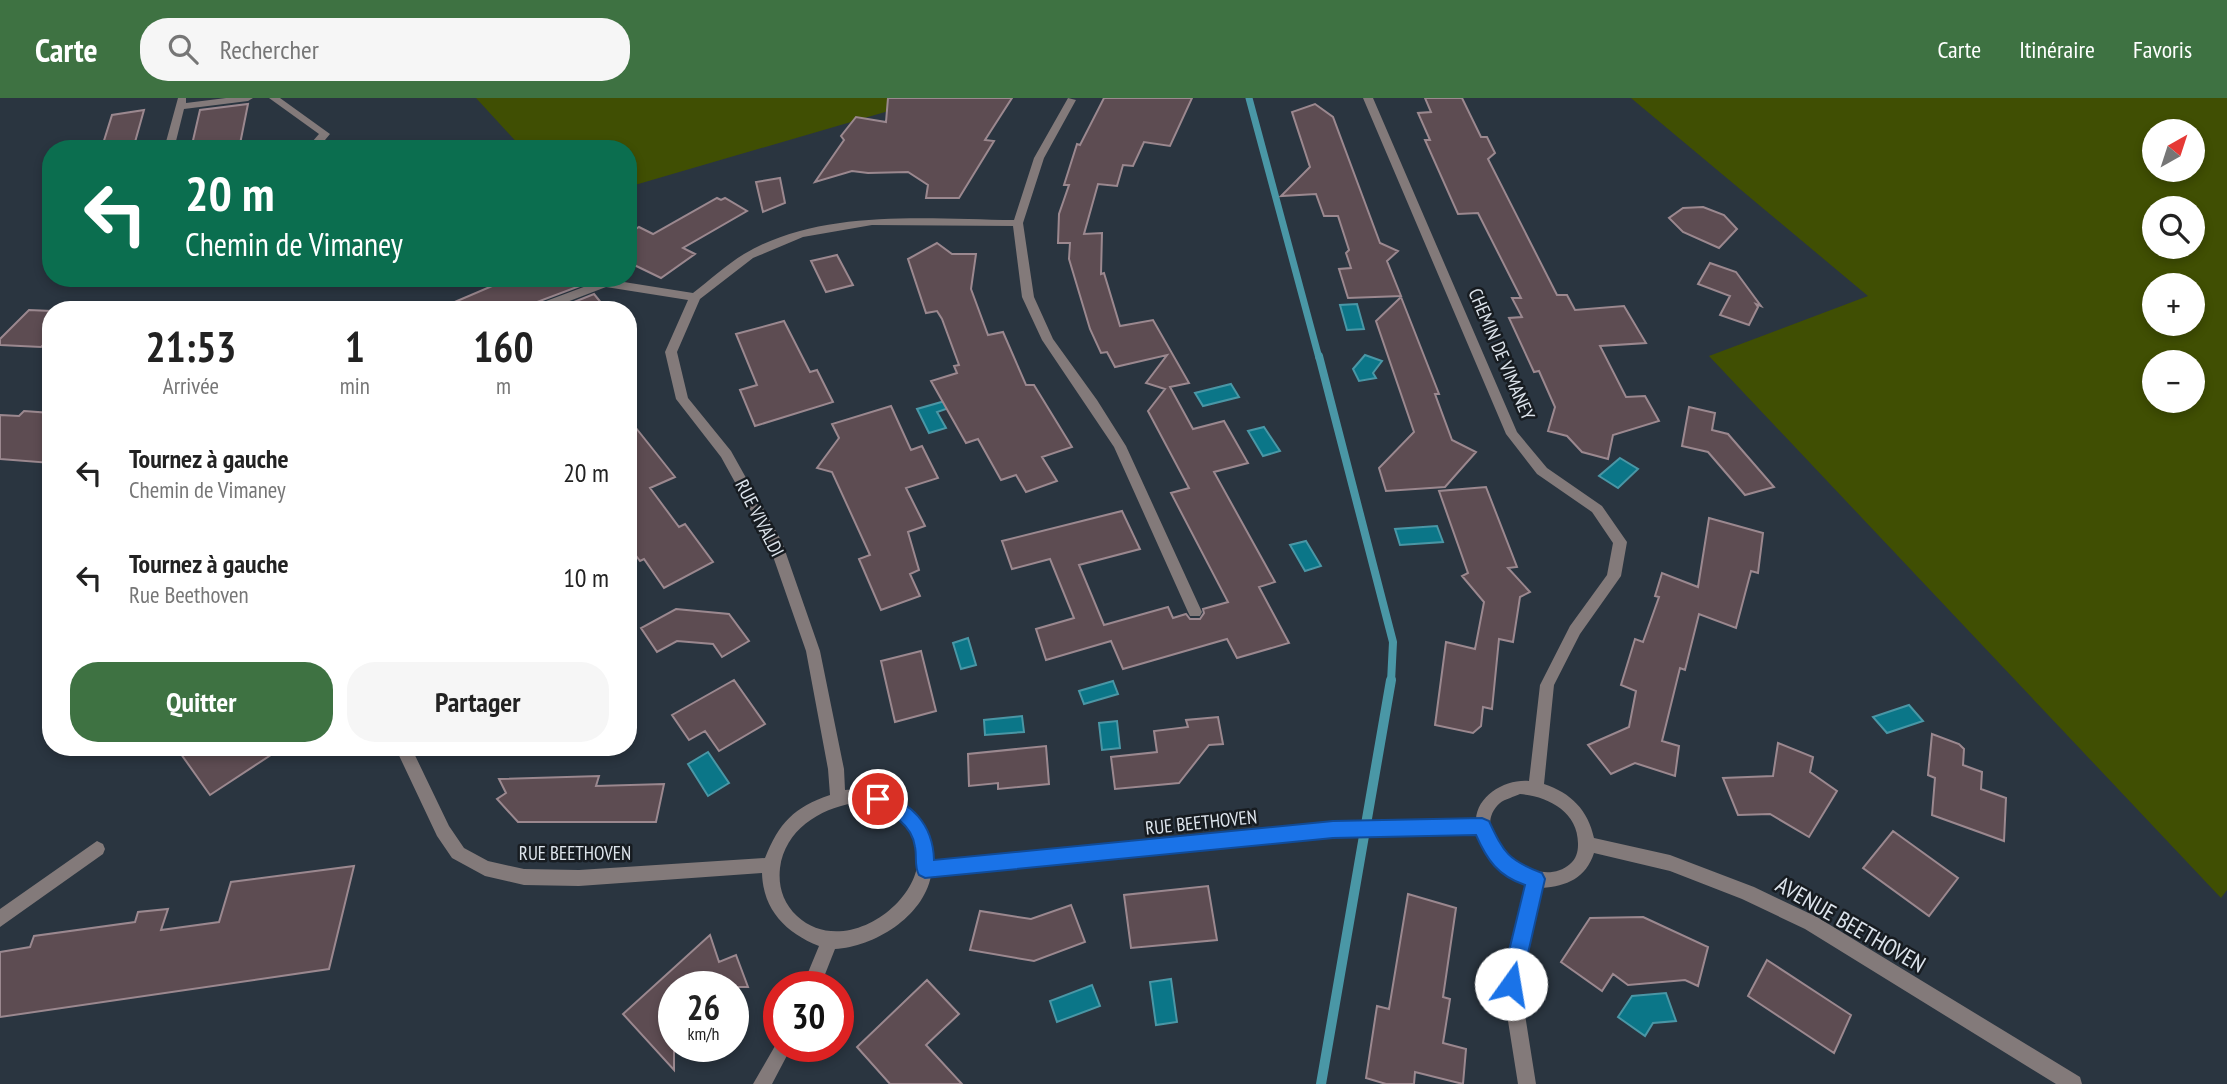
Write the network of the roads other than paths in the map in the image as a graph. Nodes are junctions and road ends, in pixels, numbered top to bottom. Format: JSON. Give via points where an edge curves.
{"nodes":[{"id":1,"x":248,"y":98,"type":"edge"},
{"id":2,"x":274,"y":98,"type":"edge"},
{"id":3,"x":1368,"y":98,"type":"edge"},
{"id":4,"x":1071,"y":100,"type":"edge"},
{"id":5,"x":181,"y":102,"type":"edge"},
{"id":6,"x":171,"y":140,"type":"edge"},
{"id":7,"x":320,"y":140,"type":"edge"},
{"id":8,"x":1018,"y":223,"type":"junction"},
{"id":9,"x":594,"y":287,"type":"edge"},
{"id":10,"x":631,"y":287,"type":"edge"},
{"id":11,"x":695,"y":297,"type":"junction"},
{"id":12,"x":558,"y":301,"type":"edge"},
{"id":13,"x":1195,"y":612,"type":"dead end"},
{"id":14,"x":407,"y":756,"type":"edge"},
{"id":15,"x":1536,"y":788,"type":"junction"},
{"id":16,"x":838,"y":799,"type":"junction"},
{"id":17,"x":1482,"y":827,"type":"junction"},
{"id":18,"x":1588,"y":844,"type":"junction"},
{"id":19,"x":97,"y":849,"type":"dead end"},
{"id":20,"x":773,"y":865,"type":"junction"},
{"id":21,"x":925,"y":869,"type":"junction"},
{"id":22,"x":1536,"y":879,"type":"junction"},
{"id":23,"x":0,"y":919,"type":"edge"},
{"id":24,"x":829,"y":942,"type":"junction"},
{"id":25,"x":817,"y":971,"type":"edge"},
{"id":26,"x":774,"y":1062,"type":"edge"},
{"id":27,"x":762,"y":1084,"type":"edge"},
{"id":28,"x":1527,"y":1084,"type":"edge"},
{"id":29,"x":2073,"y":1084,"type":"edge"}],
"edges":[{"from":1,"to":5,"type":"street"},
{"from":2,"to":7,"type":"street","via":[[325,134]]},
{"from":3,"to":15,"type":"street","name":"CHEMIN DE VIMANEY","via":[[1512,434],[1542,471],[1597,509],[1620,542],[1614,576],[1575,630],[1547,685]]},
{"from":4,"to":8,"type":"street","via":[[1039,158]]},
{"from":5,"to":6,"type":"street"},
{"from":8,"to":11,"type":"street","name":"RUE VIVALDI","via":[[872,222],[800,234],[749,256]]},
{"from":8,"to":13,"type":"street","via":[[1028,297],[1048,340],[1120,446]]},
{"from":9,"to":12,"type":"street"},
{"from":10,"to":11,"type":"street"},
{"from":11,"to":16,"type":"street","name":"RUE VIVALDI","via":[[671,352],[682,398],[726,454],[775,542],[813,651]]},
{"from":14,"to":20,"type":"street","name":"RUE BEETHOVEN","via":[[458,853],[485,868],[524,877],[579,878]]},
{"from":15,"to":17,"type":"street","via":[[1503,790],[1491,799]]},
{"from":15,"to":18,"type":"street","via":[[1567,803],[1578,815]]},
{"from":16,"to":20,"type":"street","via":[[809,811],[792,825],[780,842]]},
{"from":16,"to":21,"type":"street","via":[[878,799],[900,809],[916,825],[925,845]]},
{"from":17,"to":21,"type":"street","name":"RUE BEETHOVEN","via":[[1333,830]]},
{"from":17,"to":22,"type":"street","via":[[1505,866]]},
{"from":18,"to":22,"type":"street","via":[[1578,869],[1552,880]]},
{"from":18,"to":29,"type":"street","name":"AVENUE BEETHOVEN","via":[[1670,863],[1811,923]]},
{"from":19,"to":23,"type":"street"},
{"from":20,"to":24,"type":"street","via":[[770,882],[775,903],[805,933]]},
{"from":21,"to":24,"type":"street","via":[[917,892],[901,914],[879,929]]},
{"from":22,"to":28,"type":"street","via":[[1511,984]]},
{"from":24,"to":25,"type":"street"},
{"from":26,"to":27,"type":"street"}]}
